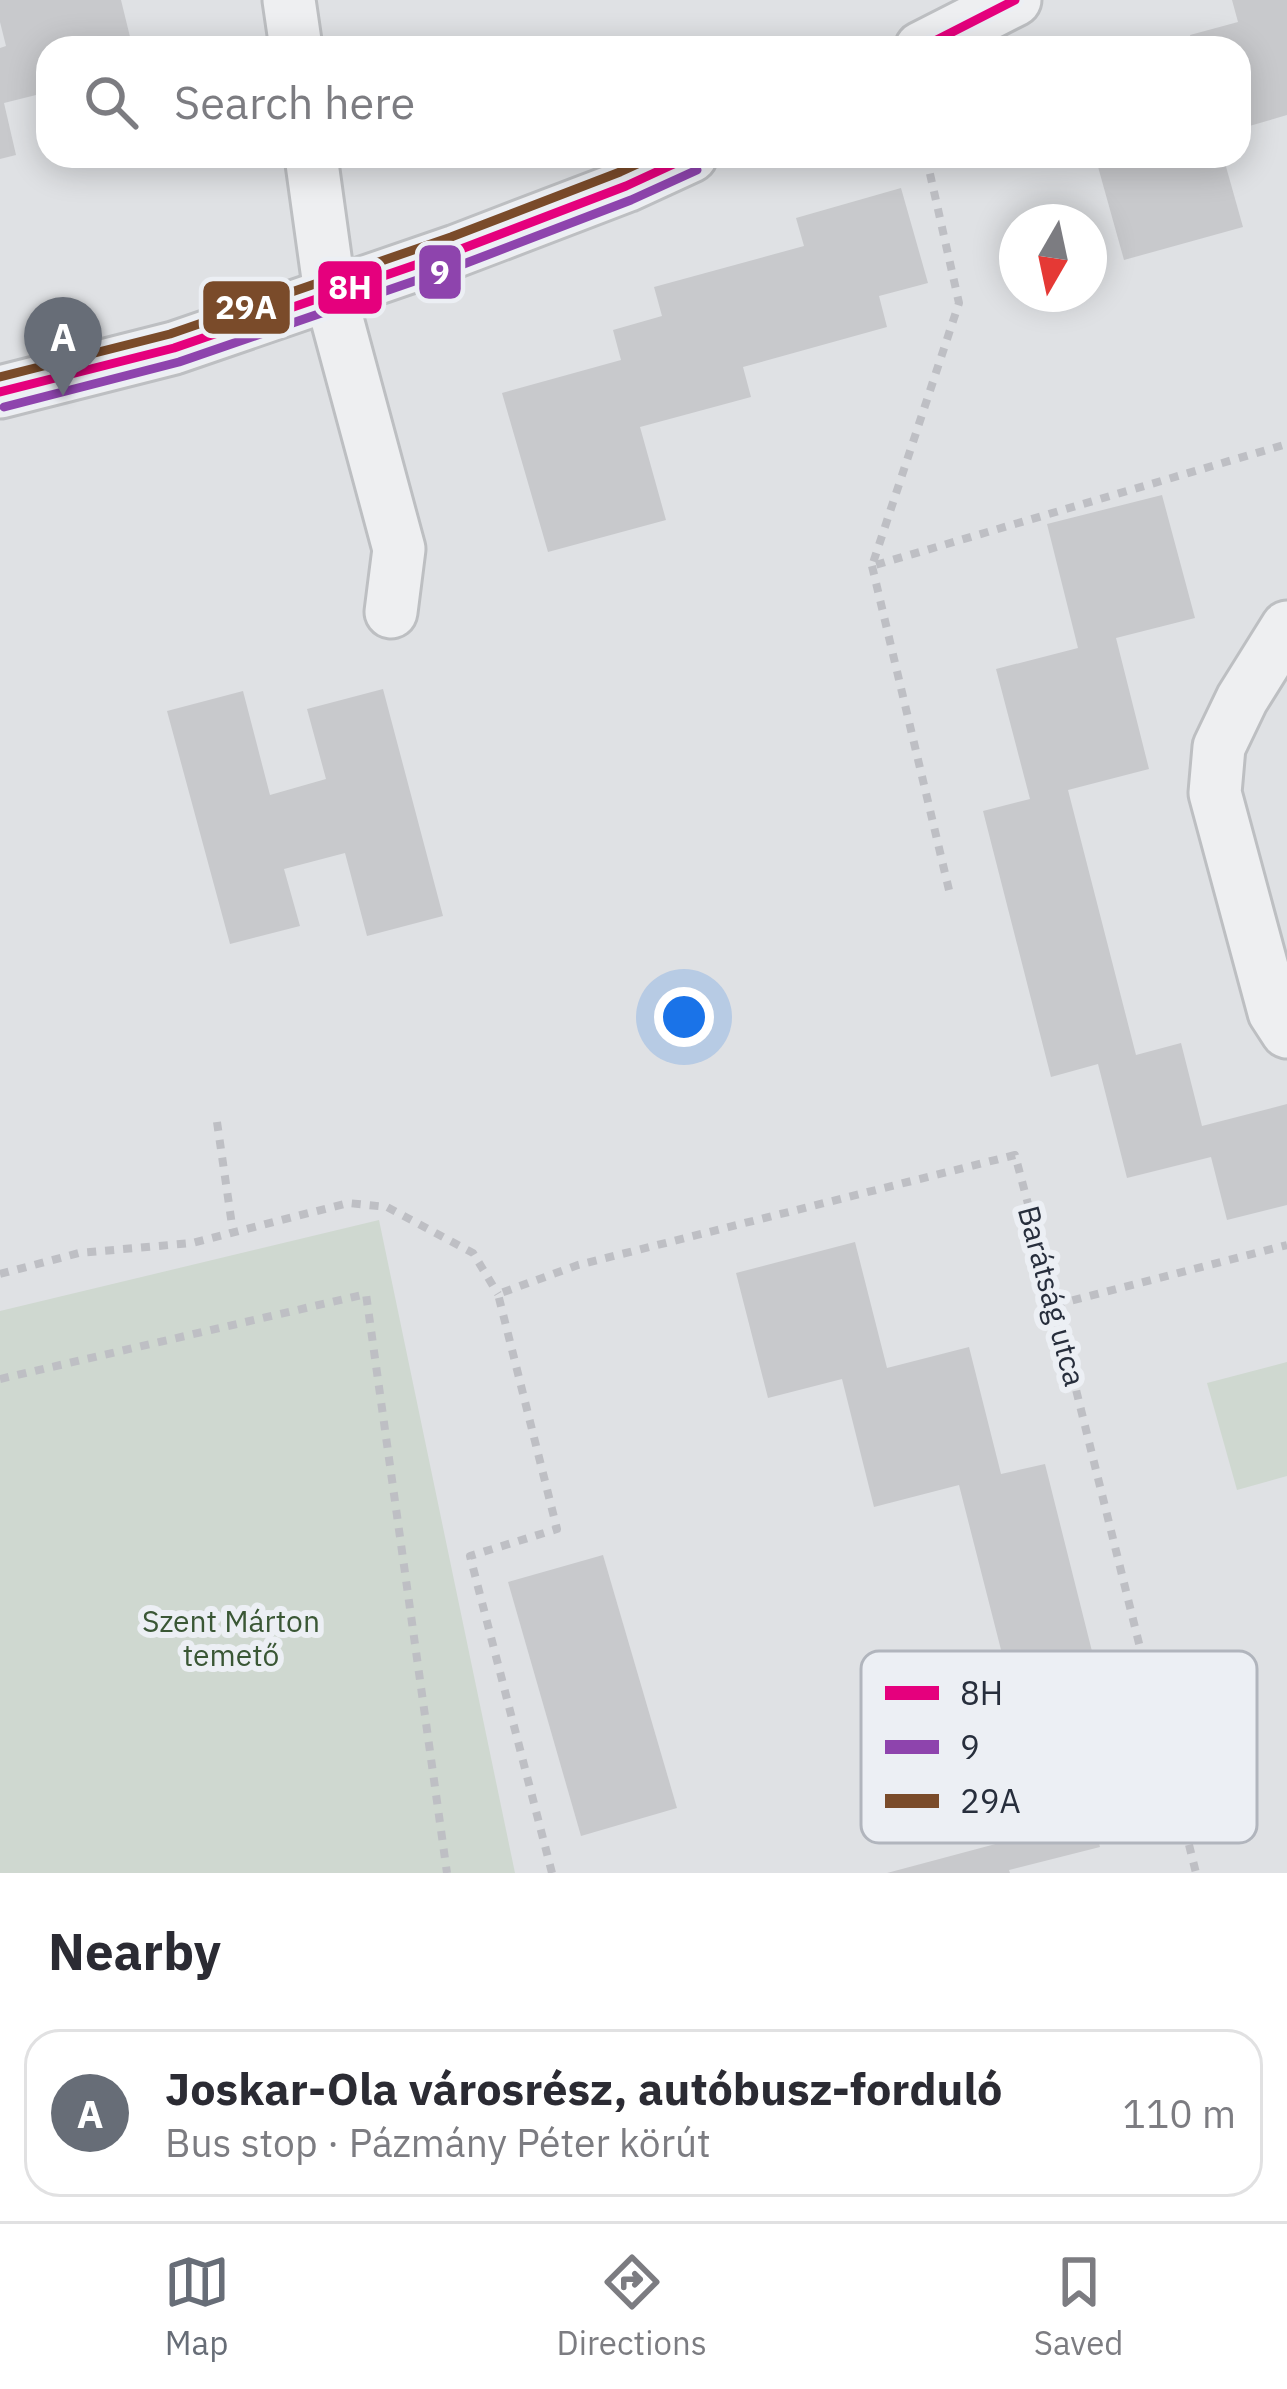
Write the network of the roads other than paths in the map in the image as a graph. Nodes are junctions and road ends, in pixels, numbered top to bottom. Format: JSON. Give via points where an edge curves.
{"nodes":[{"id":1,"x":290,"y":0,"type":"edge"},
{"id":2,"x":1015,"y":0,"type":"edge"},
{"id":3,"x":294,"y":36,"type":"edge"},
{"id":4,"x":944,"y":36,"type":"edge"},
{"id":5,"x":313,"y":168,"type":"edge"},
{"id":6,"x":663,"y":168,"type":"edge"},
{"id":7,"x":330,"y":292,"type":"junction"},
{"id":8,"x":0,"y":392,"type":"edge"},
{"id":9,"x":391,"y":612,"type":"dead end"},
{"id":10,"x":1287,"y":627,"type":"edge"},
{"id":11,"x":1287,"y":1032,"type":"edge"}],
"edges":[{"from":1,"to":3,"type":"street"},
{"from":2,"to":4,"type":"street"},
{"from":5,"to":7,"type":"street"},
{"from":6,"to":7,"type":"street"},
{"from":7,"to":8,"type":"street","via":[[173,348]]},
{"from":7,"to":9,"type":"street","via":[[400,549]]},
{"from":10,"to":11,"type":"street","via":[[1219,748],[1215,793],[1274,1012]]}]}
